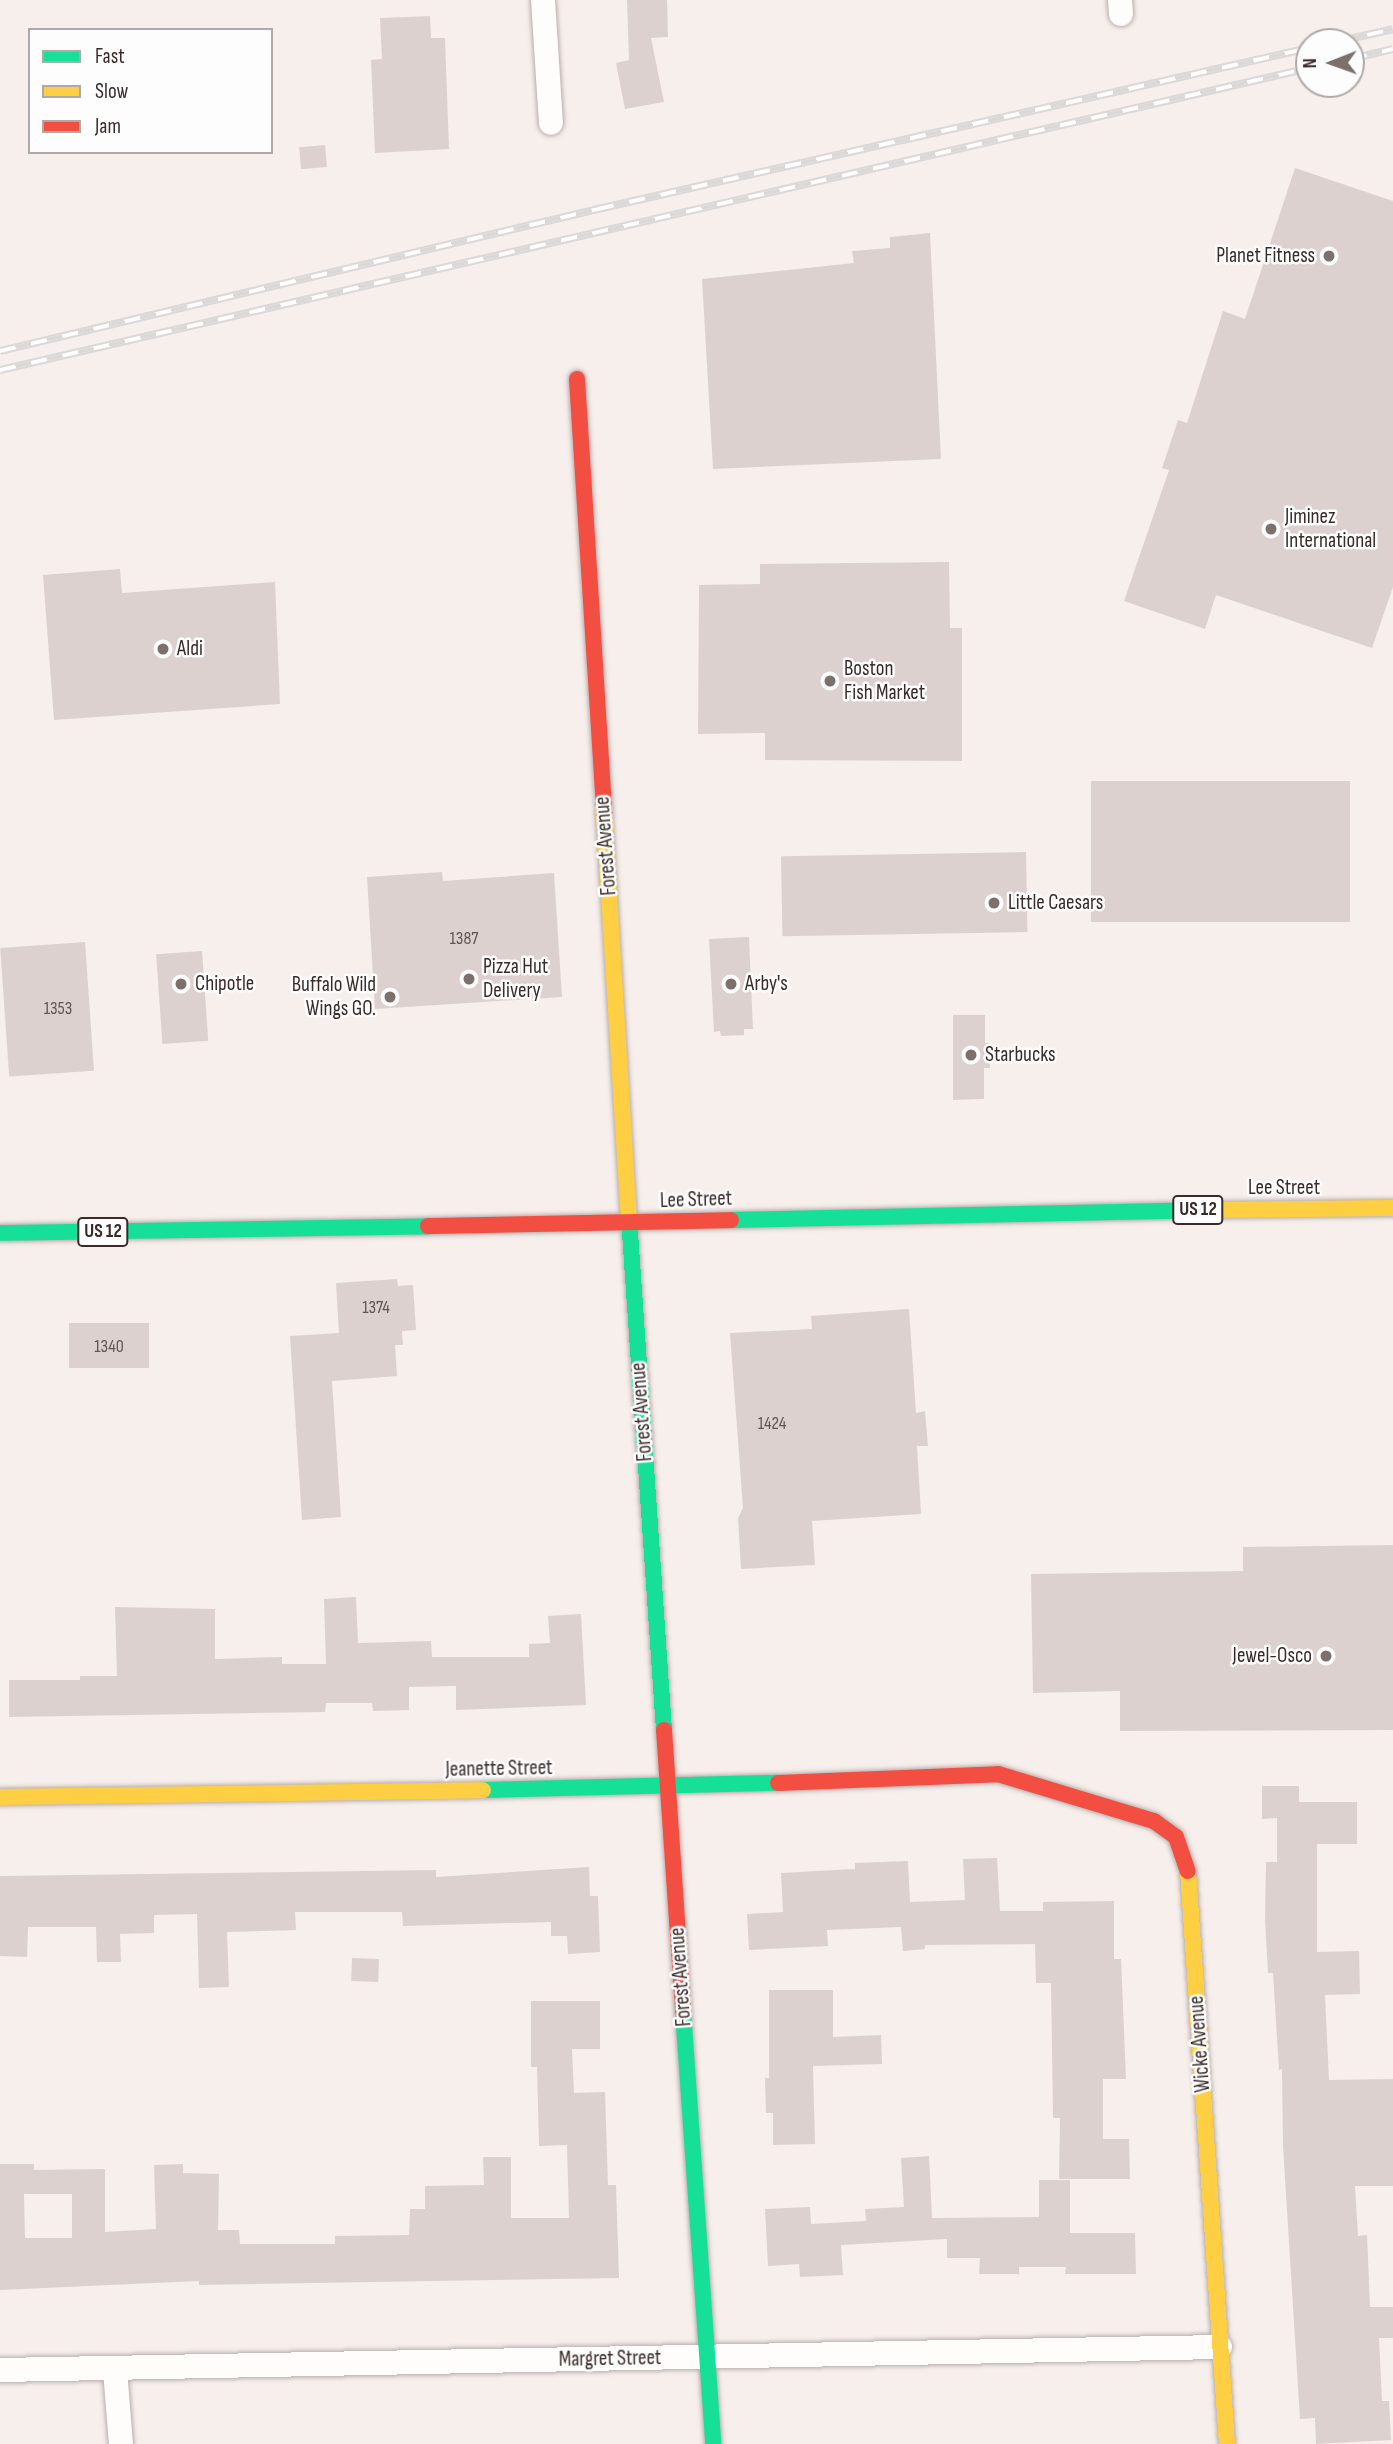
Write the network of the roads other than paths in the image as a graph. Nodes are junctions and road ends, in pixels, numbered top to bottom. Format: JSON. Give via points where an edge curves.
{"nodes":[{"id":1,"x":543,"y":0,"type":"edge"},
{"id":2,"x":551,"y":123,"type":"dead end"},
{"id":3,"x":577,"y":379,"type":"dead end"},
{"id":4,"x":1393,"y":1208,"type":"edge"},
{"id":5,"x":629,"y":1223,"type":"junction"},
{"id":6,"x":0,"y":1233,"type":"edge"},
{"id":7,"x":998,"y":1774,"type":"joint"},
{"id":8,"x":668,"y":1787,"type":"junction"},
{"id":9,"x":0,"y":1797,"type":"edge"},
{"id":10,"x":1220,"y":2347,"type":"junction"},
{"id":11,"x":707,"y":2357,"type":"junction"},
{"id":12,"x":0,"y":2370,"type":"edge"},
{"id":13,"x":115,"y":2370,"type":"junction"},
{"id":14,"x":121,"y":2444,"type":"edge"},
{"id":15,"x":713,"y":2444,"type":"edge"},
{"id":16,"x":1227,"y":2444,"type":"edge"}],
"edges":[{"from":1,"to":2,"type":"street"},
{"from":3,"to":5,"type":"street","name":"Forest Avenue"},
{"from":4,"to":5,"type":"street","name":"Lee Street","number":"US 12","via":[[1051,1211]]},
{"from":5,"to":6,"type":"street","name":"Lee Street","number":"US 12"},
{"from":5,"to":8,"type":"street","name":"Forest Avenue"},
{"from":7,"to":8,"type":"street","name":"Jeanette Street"},
{"from":7,"to":10,"type":"street","name":"Wicke Avenue","via":[[1154,1821],[1176,1837],[1188,1864]]},
{"from":8,"to":9,"type":"street","name":"Jeanette Street"},
{"from":8,"to":11,"type":"street","name":"Forest Avenue"},
{"from":10,"to":11,"type":"street","name":"Margret Street"},
{"from":10,"to":16,"type":"street","name":"Wicke Avenue"},
{"from":11,"to":13,"type":"street","name":"Margret Street"},
{"from":11,"to":15,"type":"street","name":"Forest Avenue"},
{"from":12,"to":13,"type":"street","name":"Margret Street"},
{"from":13,"to":14,"type":"street"}]}
